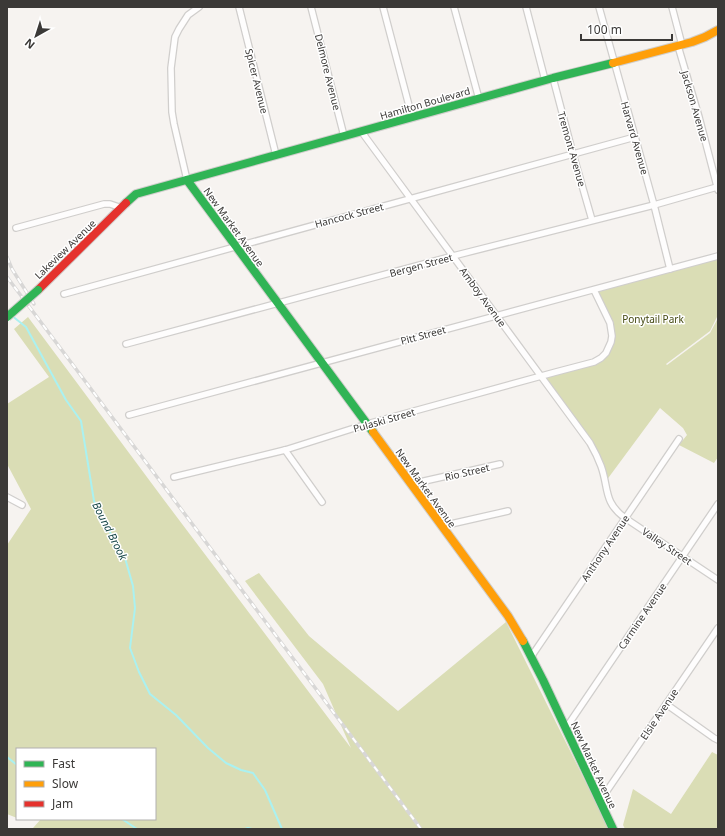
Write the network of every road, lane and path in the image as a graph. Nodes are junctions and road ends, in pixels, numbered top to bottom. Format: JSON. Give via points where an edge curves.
{"nodes":[{"id":1,"x":199,"y":7,"type":"edge"},
{"id":2,"x":238,"y":7,"type":"edge"},
{"id":3,"x":311,"y":7,"type":"edge"},
{"id":4,"x":383,"y":7,"type":"edge"},
{"id":5,"x":454,"y":7,"type":"edge"},
{"id":6,"x":526,"y":7,"type":"edge"},
{"id":7,"x":599,"y":7,"type":"edge"},
{"id":8,"x":672,"y":7,"type":"edge"},
{"id":9,"x":718,"y":30,"type":"edge"},
{"id":10,"x":680,"y":45,"type":"junction"},
{"id":11,"x":614,"y":63,"type":"junction"},
{"id":12,"x":549,"y":79,"type":"junction"},
{"id":13,"x":479,"y":99,"type":"junction"},
{"id":14,"x":412,"y":117,"type":"junction"},
{"id":15,"x":361,"y":131,"type":"junction"},
{"id":16,"x":344,"y":136,"type":"junction"},
{"id":17,"x":635,"y":137,"type":"junction"},
{"id":18,"x":573,"y":154,"type":"junction"},
{"id":19,"x":276,"y":155,"type":"junction"},
{"id":20,"x":187,"y":180,"type":"junction"},
{"id":21,"x":718,"y":189,"type":"edge"},
{"id":22,"x":136,"y":194,"type":"joint"},
{"id":23,"x":411,"y":198,"type":"junction"},
{"id":24,"x":654,"y":205,"type":"junction"},
{"id":25,"x":122,"y":208,"type":"junction"},
{"id":26,"x":592,"y":220,"type":"junction"},
{"id":27,"x":16,"y":228,"type":"dead end"},
{"id":28,"x":236,"y":246,"type":"junction"},
{"id":29,"x":453,"y":256,"type":"junction"},
{"id":30,"x":718,"y":256,"type":"edge"},
{"id":31,"x":670,"y":269,"type":"junction"},
{"id":32,"x":594,"y":290,"type":"junction"},
{"id":33,"x":64,"y":294,"type":"dead end"},
{"id":34,"x":278,"y":303,"type":"junction"},
{"id":35,"x":497,"y":316,"type":"junction"},
{"id":36,"x":7,"y":317,"type":"edge"},
{"id":37,"x":126,"y":344,"type":"dead end"},
{"id":38,"x":322,"y":363,"type":"junction"},
{"id":39,"x":541,"y":376,"type":"junction"},
{"id":40,"x":129,"y":415,"type":"dead end"},
{"id":41,"x":367,"y":424,"type":"junction"},
{"id":42,"x":576,"y":425,"type":"joint"},
{"id":43,"x":679,"y":438,"type":"dead end"},
{"id":44,"x":285,"y":450,"type":"junction"},
{"id":45,"x":500,"y":464,"type":"dead end"},
{"id":46,"x":174,"y":477,"type":"dead end"},
{"id":47,"x":411,"y":484,"type":"junction"},
{"id":48,"x":7,"y":497,"type":"edge"},
{"id":49,"x":322,"y":502,"type":"dead end"},
{"id":50,"x":718,"y":504,"type":"edge"},
{"id":51,"x":22,"y":505,"type":"dead end"},
{"id":52,"x":508,"y":511,"type":"dead end"},
{"id":53,"x":625,"y":518,"type":"junction"},
{"id":54,"x":442,"y":526,"type":"junction"},
{"id":55,"x":682,"y":556,"type":"junction"},
{"id":56,"x":718,"y":580,"type":"edge"},
{"id":57,"x":718,"y":628,"type":"edge"},
{"id":58,"x":531,"y":657,"type":"junction"},
{"id":59,"x":666,"y":704,"type":"junction"},
{"id":60,"x":566,"y":728,"type":"junction"},
{"id":61,"x":718,"y":740,"type":"edge"},
{"id":62,"x":600,"y":801,"type":"junction"},
{"id":63,"x":613,"y":829,"type":"edge"}],
"edges":[{"from":1,"to":20,"type":"street","via":[[188,15],[175,37],[171,68],[172,112]]},
{"from":2,"to":19,"type":"street","name":"Spicer Avenue"},
{"from":3,"to":16,"type":"street","name":"Delmore Avenue"},
{"from":4,"to":14,"type":"street"},
{"from":5,"to":13,"type":"street"},
{"from":6,"to":12,"type":"street","name":"Tremont Avenue"},
{"from":7,"to":11,"type":"street","name":"Harvard Avenue"},
{"from":8,"to":10,"type":"street","name":"Jackson Avenue"},
{"from":9,"to":10,"type":"main road","name":"Hamilton Boulevard"},
{"from":10,"to":11,"type":"main road","name":"Hamilton Boulevard"},
{"from":10,"to":21,"type":"street","name":"Jackson Avenue"},
{"from":11,"to":12,"type":"main road","name":"Hamilton Boulevard"},
{"from":11,"to":17,"type":"street","name":"Harvard Avenue"},
{"from":12,"to":13,"type":"main road","name":"Hamilton Boulevard"},
{"from":12,"to":18,"type":"street","name":"Tremont Avenue"},
{"from":13,"to":14,"type":"main road","name":"Hamilton Boulevard"},
{"from":14,"to":15,"type":"main road","name":"Hamilton Boulevard"},
{"from":15,"to":16,"type":"main road","name":"Hamilton Boulevard"},
{"from":15,"to":23,"type":"street","name":"Amboy Avenue"},
{"from":16,"to":19,"type":"main road","name":"Hamilton Boulevard"},
{"from":17,"to":18,"type":"street","name":"Hancock Street"},
{"from":17,"to":24,"type":"street","name":"Harvard Avenue"},
{"from":18,"to":23,"type":"street","name":"Hancock Street"},
{"from":18,"to":26,"type":"street","name":"Tremont Avenue"},
{"from":19,"to":20,"type":"main road","name":"Hamilton Boulevard"},
{"from":20,"to":22,"type":"main road","name":"Hamilton Boulevard"},
{"from":20,"to":28,"type":"main road","name":"New Market Avenue"},
{"from":21,"to":24,"type":"street","name":"Bergen Street"},
{"from":22,"to":25,"type":"main road","name":"Lakeview Avenue"},
{"from":23,"to":28,"type":"street","name":"Hancock Street"},
{"from":23,"to":29,"type":"street","name":"Amboy Avenue"},
{"from":24,"to":26,"type":"street","name":"Bergen Street"},
{"from":24,"to":31,"type":"street","name":"Harvard Avenue"},
{"from":25,"to":27,"type":"street","via":[[104,204]]},
{"from":25,"to":36,"type":"main road","name":"Lakeview Avenue","bridge":true},
{"from":26,"to":29,"type":"street","name":"Bergen Street"},
{"from":28,"to":33,"type":"street","name":"Hancock Street"},
{"from":28,"to":34,"type":"main road","name":"New Market Avenue"},
{"from":29,"to":34,"type":"street","name":"Bergen Street"},
{"from":29,"to":35,"type":"street","name":"Amboy Avenue"},
{"from":30,"to":31,"type":"street","name":"Pitt Street"},
{"from":31,"to":32,"type":"street","name":"Pitt Street"},
{"from":32,"to":35,"type":"street","name":"Pitt Street"},
{"from":32,"to":39,"type":"street","name":"Pulaski Street","via":[[610,323],[612,336],[606,354],[594,362]]},
{"from":34,"to":37,"type":"street","name":"Bergen Street"},
{"from":34,"to":38,"type":"main road","name":"New Market Avenue"},
{"from":35,"to":38,"type":"street","name":"Pitt Street"},
{"from":35,"to":39,"type":"street","name":"Amboy Avenue"},
{"from":38,"to":40,"type":"street","name":"Pitt Street"},
{"from":38,"to":41,"type":"main road","name":"New Market Avenue"},
{"from":39,"to":41,"type":"street","name":"Pulaski Street"},
{"from":39,"to":42,"type":"street","name":"Amboy Avenue"},
{"from":41,"to":44,"type":"street","name":"Pulaski Street"},
{"from":41,"to":47,"type":"main road","name":"New Market Avenue"},
{"from":42,"to":53,"type":"street","name":"Valley Street","via":[[594,450],[601,465],[610,502]]},
{"from":43,"to":53,"type":"street","name":"Anthony Avenue"},
{"from":44,"to":46,"type":"street","name":"Pulaski Street"},
{"from":44,"to":49,"type":"street"},
{"from":45,"to":47,"type":"street","name":"Rio Street"},
{"from":47,"to":54,"type":"main road","name":"New Market Avenue"},
{"from":48,"to":51,"type":"street"},
{"from":50,"to":55,"type":"street","name":"Carmine Avenue"},
{"from":52,"to":54,"type":"street"},
{"from":53,"to":55,"type":"street","name":"Valley Street"},
{"from":53,"to":58,"type":"street","name":"Anthony Avenue"},
{"from":54,"to":58,"type":"main road","name":"New Market Avenue","via":[[508,616]]},
{"from":55,"to":56,"type":"street","name":"Valley Street"},
{"from":55,"to":60,"type":"street","name":"Carmine Avenue"},
{"from":57,"to":59,"type":"street","name":"Elsie Avenue"},
{"from":58,"to":60,"type":"main road","name":"New Market Avenue"},
{"from":59,"to":61,"type":"street"},
{"from":59,"to":62,"type":"street","name":"Elsie Avenue"},
{"from":60,"to":62,"type":"main road","name":"New Market Avenue"},
{"from":62,"to":63,"type":"main road","name":"New Market Avenue"}]}
